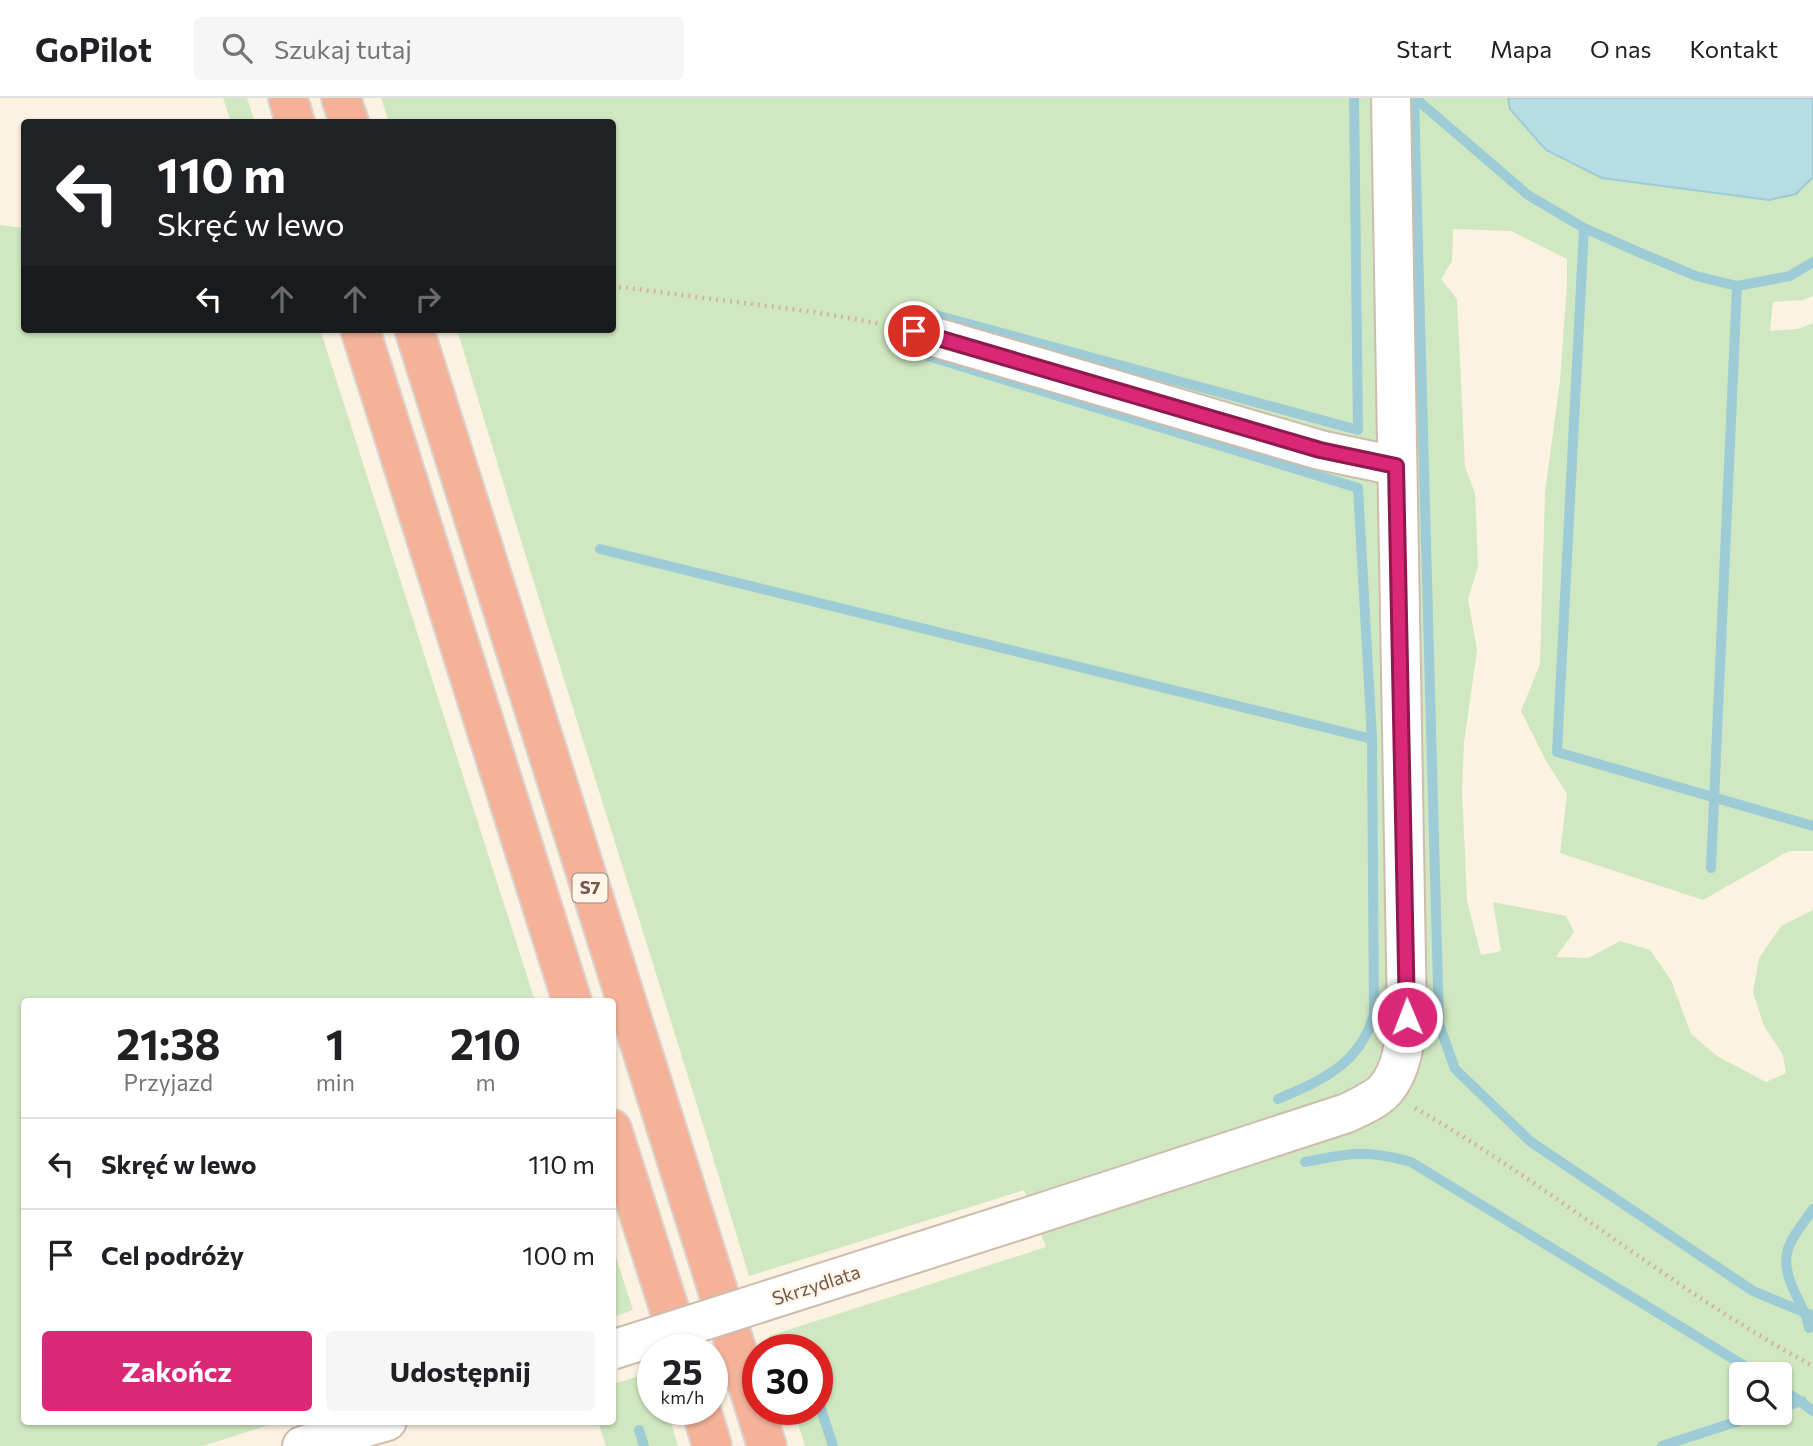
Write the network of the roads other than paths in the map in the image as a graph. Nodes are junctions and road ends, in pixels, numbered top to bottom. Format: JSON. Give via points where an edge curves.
{"nodes":[{"id":1,"x":288,"y":98,"type":"edge"},
{"id":2,"x":341,"y":98,"type":"edge"},
{"id":3,"x":1391,"y":98,"type":"edge"},
{"id":4,"x":294,"y":119,"type":"edge"},
{"id":5,"x":348,"y":119,"type":"edge"},
{"id":6,"x":914,"y":331,"type":"road end"},
{"id":7,"x":361,"y":333,"type":"edge"},
{"id":8,"x":415,"y":333,"type":"edge"},
{"id":9,"x":1396,"y":466,"type":"junction"},
{"id":10,"x":571,"y":998,"type":"edge"},
{"id":11,"x":616,"y":1142,"type":"edge"},
{"id":12,"x":677,"y":1334,"type":"edge"},
{"id":13,"x":616,"y":1349,"type":"edge"},
{"id":14,"x":376,"y":1425,"type":"edge"},
{"id":15,"x":706,"y":1425,"type":"edge"},
{"id":16,"x":327,"y":1443,"type":"edge"},
{"id":17,"x":712,"y":1446,"type":"edge"},
{"id":18,"x":767,"y":1446,"type":"edge"}],
"edges":[{"from":1,"to":4,"type":"highway"},
{"from":2,"to":5,"type":"highway"},
{"from":3,"to":9,"type":"street"},
{"from":6,"to":9,"type":"street","via":[[1320,450]]},
{"from":7,"to":10,"type":"highway"},
{"from":8,"to":18,"type":"highway","number":"S7"},
{"from":9,"to":13,"type":"street","name":"Skrzydlata","bridge":true,"via":[[1407,1017],[1404,1046],[1385,1091],[1347,1113]]},
{"from":11,"to":12,"type":"highway"},
{"from":14,"to":16,"type":"street"},
{"from":15,"to":17,"type":"highway"}]}
